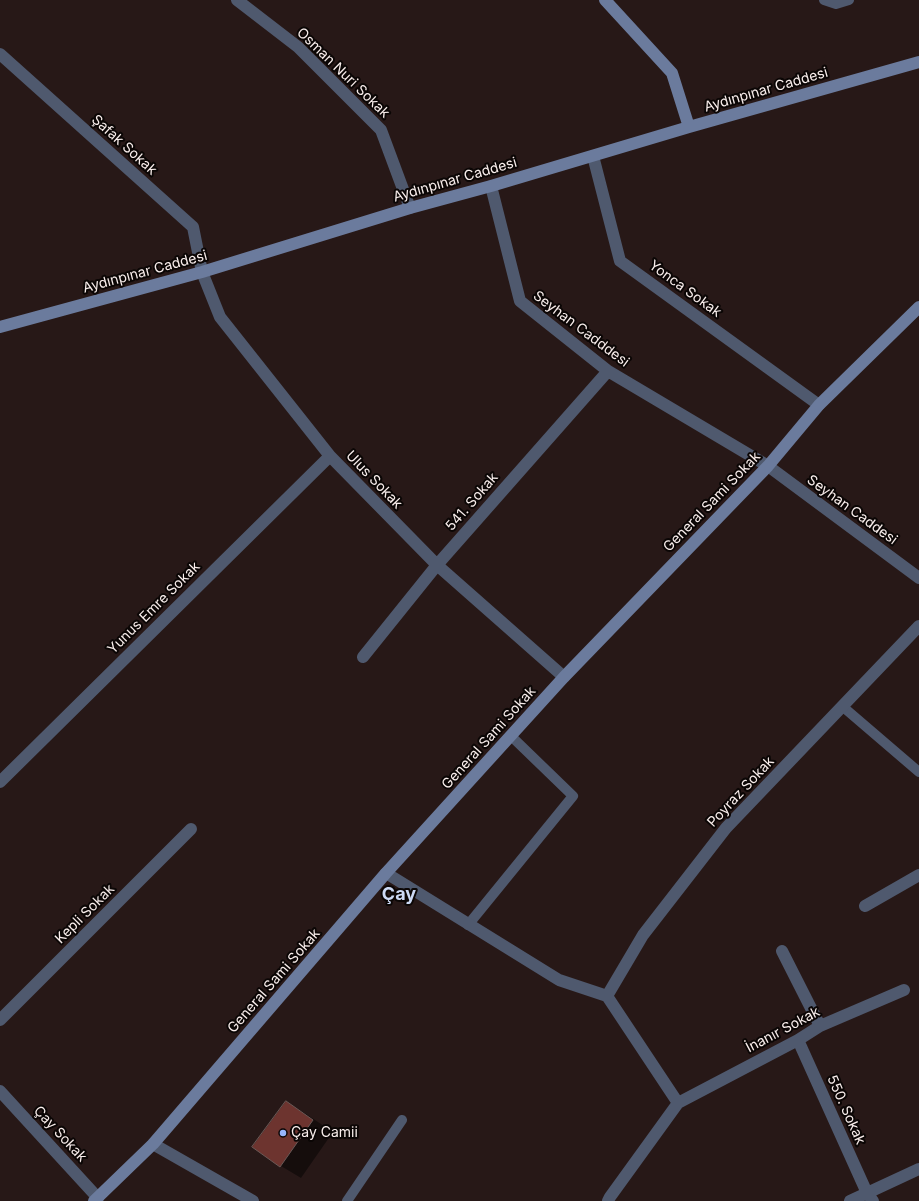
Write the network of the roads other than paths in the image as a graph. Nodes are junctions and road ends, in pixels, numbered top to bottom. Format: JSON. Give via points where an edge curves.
{"nodes":[{"id":1,"x":237,"y":0,"type":"edge"},
{"id":2,"x":605,"y":0,"type":"edge"},
{"id":3,"x":824,"y":0,"type":"edge"},
{"id":4,"x":849,"y":0,"type":"edge"},
{"id":5,"x":0,"y":54,"type":"edge"},
{"id":6,"x":919,"y":62,"type":"edge"},
{"id":7,"x":689,"y":127,"type":"junction"},
{"id":8,"x":593,"y":156,"type":"junction"},
{"id":9,"x":491,"y":186,"type":"junction"},
{"id":10,"x":410,"y":208,"type":"junction"},
{"id":11,"x":202,"y":272,"type":"junction"},
{"id":12,"x":919,"y":307,"type":"edge"},
{"id":13,"x":0,"y":327,"type":"edge"},
{"id":14,"x":608,"y":371,"type":"junction"},
{"id":15,"x":819,"y":405,"type":"junction"},
{"id":16,"x":330,"y":456,"type":"junction"},
{"id":17,"x":768,"y":466,"type":"junction"},
{"id":18,"x":437,"y":565,"type":"junction"},
{"id":19,"x":919,"y":578,"type":"edge"},
{"id":20,"x":919,"y":626,"type":"edge"},
{"id":21,"x":363,"y":657,"type":"dead end"},
{"id":22,"x":564,"y":677,"type":"junction"},
{"id":23,"x":842,"y":706,"type":"junction"},
{"id":24,"x":511,"y":736,"type":"junction"},
{"id":25,"x":919,"y":772,"type":"edge"},
{"id":26,"x":0,"y":782,"type":"edge"},
{"id":27,"x":191,"y":829,"type":"dead end"},
{"id":28,"x":386,"y":873,"type":"junction"},
{"id":29,"x":919,"y":875,"type":"edge"},
{"id":30,"x":865,"y":906,"type":"dead end"},
{"id":31,"x":468,"y":925,"type":"junction"},
{"id":32,"x":782,"y":952,"type":"dead end"},
{"id":33,"x":904,"y":990,"type":"dead end"},
{"id":34,"x":607,"y":996,"type":"junction"},
{"id":35,"x":0,"y":1020,"type":"edge"},
{"id":36,"x":820,"y":1026,"type":"junction"},
{"id":37,"x":798,"y":1040,"type":"junction"},
{"id":38,"x":0,"y":1091,"type":"edge"},
{"id":39,"x":678,"y":1102,"type":"junction"},
{"id":40,"x":402,"y":1120,"type":"dead end"},
{"id":41,"x":152,"y":1144,"type":"junction"},
{"id":42,"x":919,"y":1170,"type":"edge"},
{"id":43,"x":870,"y":1197,"type":"edge"},
{"id":44,"x":96,"y":1199,"type":"edge"},
{"id":45,"x":253,"y":1201,"type":"edge"},
{"id":46,"x":347,"y":1201,"type":"edge"},
{"id":47,"x":608,"y":1201,"type":"edge"},
{"id":48,"x":850,"y":1201,"type":"edge"}],
"edges":[{"from":1,"to":10,"type":"street","name":"Osman Nuri Sokak","via":[[298,47],[380,130]]},
{"from":2,"to":7,"type":"street","via":[[672,73]]},
{"from":3,"to":4,"type":"lane","via":[[836,4]]},
{"from":5,"to":11,"type":"street","name":"Şafak Sokak","via":[[193,227]]},
{"from":6,"to":7,"type":"street","name":"Aydınpınar Caddesi"},
{"from":7,"to":8,"type":"street","name":"Aydınpınar Caddesi"},
{"from":8,"to":9,"type":"street","name":"Aydınpınar Caddesi"},
{"from":8,"to":15,"type":"street","name":"Yonca Sokak","via":[[620,260]]},
{"from":9,"to":10,"type":"street","name":"Aydınpınar Caddesi"},
{"from":9,"to":14,"type":"street","name":"Seyhan Cadddesi","via":[[520,301]]},
{"from":10,"to":11,"type":"street","name":"Aydınpınar Caddesi"},
{"from":11,"to":13,"type":"street","name":"Aydınpınar Caddesi"},
{"from":11,"to":16,"type":"street","name":"Ulus Sokak","via":[[220,317]]},
{"from":12,"to":15,"type":"street","name":"General Sami Sokak"},
{"from":14,"to":17,"type":"street","name":"Seyhan Cadddesi"},
{"from":14,"to":18,"type":"street","name":"541. Sokak"},
{"from":15,"to":17,"type":"street","name":"General Sami Sokak"},
{"from":16,"to":18,"type":"street","name":"Ulus Sokak"},
{"from":16,"to":26,"type":"street","name":"Yunus Emre Sokak"},
{"from":17,"to":19,"type":"street","name":"Seyhan Caddesi"},
{"from":17,"to":22,"type":"street","name":"General Sami Sokak"},
{"from":18,"to":21,"type":"street","name":"541. Sokak"},
{"from":18,"to":22,"type":"street","name":"Ulus Sokak"},
{"from":20,"to":23,"type":"street","name":"Poyraz Sokak"},
{"from":22,"to":24,"type":"street","name":"General Sami Sokak"},
{"from":23,"to":25,"type":"lane"},
{"from":23,"to":34,"type":"street","name":"Poyraz Sokak","via":[[726,828],[643,935]]},
{"from":24,"to":28,"type":"street","name":"General Sami Sokak"},
{"from":24,"to":31,"type":"lane","via":[[573,796]]},
{"from":27,"to":35,"type":"street","name":"Kepli Sokak"},
{"from":28,"to":31,"type":"street"},
{"from":28,"to":41,"type":"street","name":"General Sami Sokak"},
{"from":29,"to":30,"type":"street"},
{"from":31,"to":34,"type":"street","via":[[559,980]]},
{"from":32,"to":36,"type":"street"},
{"from":33,"to":36,"type":"street","name":"İnanır Sokak"},
{"from":34,"to":39,"type":"street"},
{"from":36,"to":37,"type":"street","name":"İnanır Sokak"},
{"from":37,"to":39,"type":"street","name":"İnanır Sokak"},
{"from":37,"to":43,"type":"street","name":"550. Sokak"},
{"from":38,"to":44,"type":"street","name":"Çay Sokak"},
{"from":39,"to":47,"type":"street"},
{"from":40,"to":46,"type":"lane"},
{"from":41,"to":44,"type":"street","name":"General Sami Sokak"},
{"from":41,"to":45,"type":"street"},
{"from":42,"to":43,"type":"street"},
{"from":43,"to":48,"type":"street"}]}
